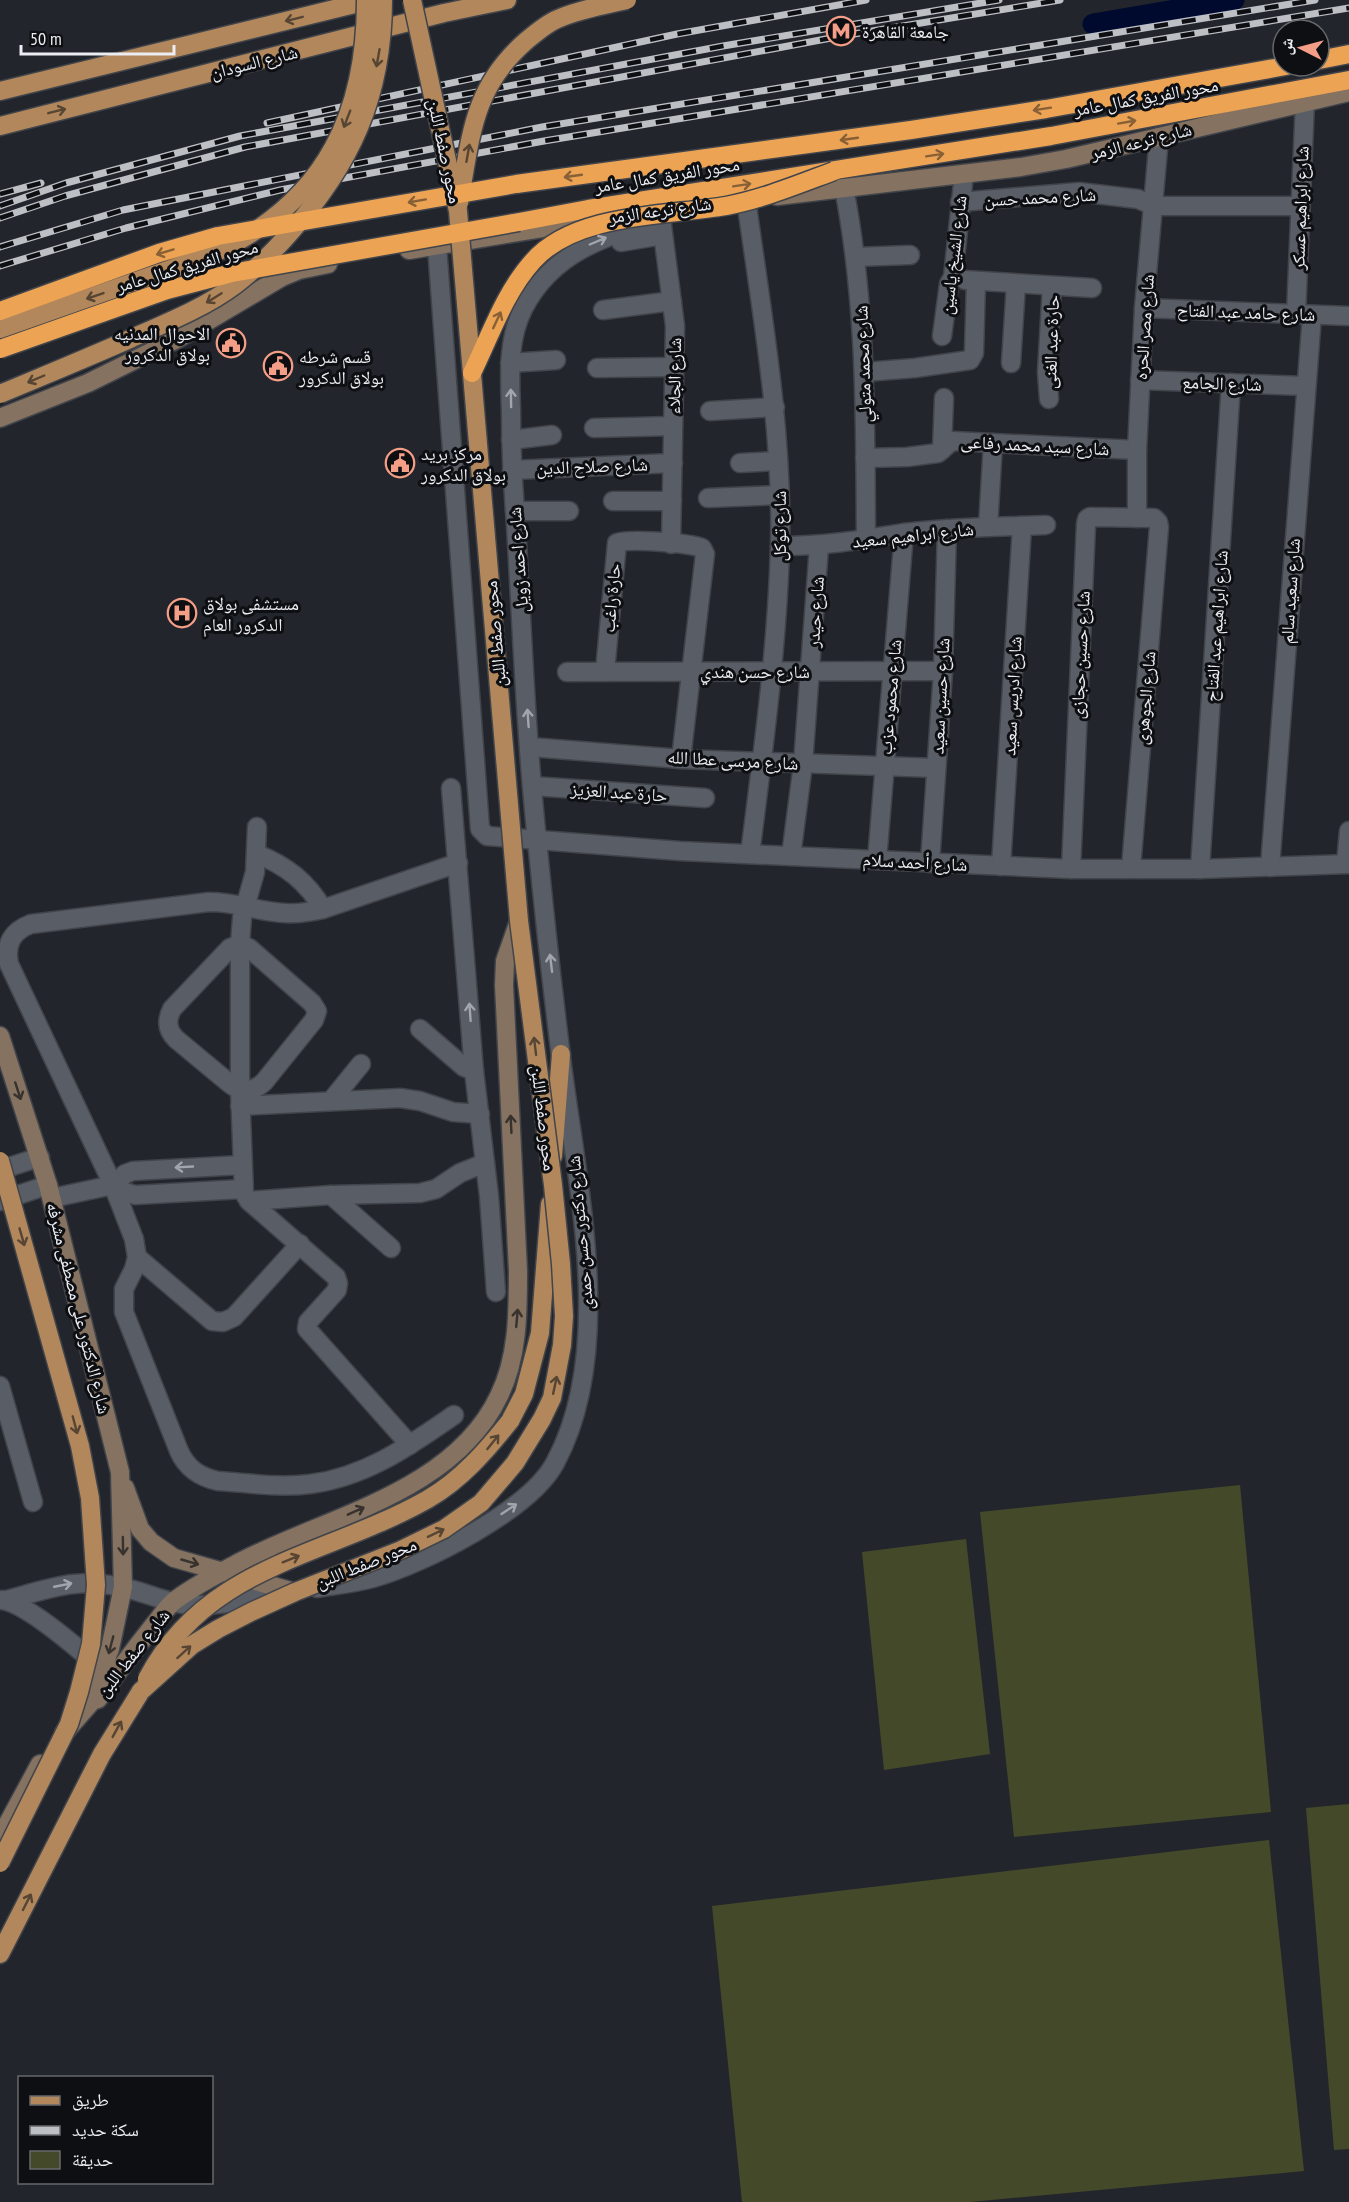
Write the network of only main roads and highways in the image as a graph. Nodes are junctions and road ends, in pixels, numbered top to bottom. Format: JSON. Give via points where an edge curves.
{"nodes":[{"id":1,"x":366,"y":0,"type":"edge"},
{"id":2,"x":371,"y":0,"type":"edge"},
{"id":3,"x":383,"y":0,"type":"edge"},
{"id":4,"x":412,"y":0,"type":"edge"},
{"id":5,"x":507,"y":0,"type":"edge"},
{"id":6,"x":627,"y":0,"type":"edge"},
{"id":7,"x":334,"y":5,"type":"edge"},
{"id":8,"x":1349,"y":54,"type":"edge"},
{"id":9,"x":1331,"y":58,"type":"edge"},
{"id":10,"x":1271,"y":69,"type":"edge"},
{"id":11,"x":1349,"y":80,"type":"edge"},
{"id":12,"x":0,"y":91,"type":"edge"},
{"id":13,"x":0,"y":126,"type":"edge"},
{"id":14,"x":834,"y":171,"type":"junction"},
{"id":15,"x":458,"y":211,"type":"junction"},
{"id":16,"x":0,"y":311,"type":"edge"},
{"id":17,"x":0,"y":329,"type":"edge"},
{"id":18,"x":0,"y":349,"type":"edge"},
{"id":19,"x":472,"y":373,"type":"junction"},
{"id":20,"x":0,"y":394,"type":"edge"},
{"id":21,"x":561,"y":1054,"type":"road end"},
{"id":22,"x":0,"y":1161,"type":"edge"},
{"id":23,"x":141,"y":1691,"type":"junction"},
{"id":24,"x":0,"y":1863,"type":"edge"},
{"id":25,"x":0,"y":1954,"type":"edge"}],
"edges":[{"from":1,"to":17,"type":"main road","one_way":true,"bridge":true,"via":[[365,44],[348,116],[322,168],[288,207],[246,236],[190,263]]},
{"from":2,"to":7,"type":"main road","name":"شارع السودان"},
{"from":3,"to":20,"type":"main road","one_way":true,"bridge":true,"via":[[376,69],[359,131],[324,192],[267,259],[205,304]]},
{"from":4,"to":15,"type":"main road","name":"محور صفط اللبن","bridge":true},
{"from":13,"to":5,"type":"main road","name":"شارع السودان","one_way":true},
{"from":15,"to":6,"type":"main road","one_way":true,"bridge":true,"via":[[474,118],[491,80],[519,48],[559,18]]},
{"from":7,"to":12,"type":"main road","name":"شارع السودان","one_way":true},
{"from":8,"to":9,"type":"highway"},
{"from":10,"to":16,"type":"highway","name":"محور الفريق كمال عامر","one_way":true,"bridge":true,"via":[[911,130],[516,184],[218,236],[159,253]]},
{"from":14,"to":11,"type":"highway","name":"محور الفريق كمال عامر","one_way":true,"via":[[1051,136]]},
{"from":18,"to":14,"type":"highway","name":"محور الفريق كمال عامر","one_way":true,"bridge":true,"via":[[167,290],[267,265],[588,208]]},
{"from":19,"to":14,"type":"highway","one_way":true,"bridge":true,"via":[[522,274],[534,259],[565,236],[597,224],[742,202]]},
{"from":15,"to":19,"type":"main road","name":"محور صفط اللبن","bridge":true},
{"from":23,"to":19,"type":"main road","name":"محور صفط اللبن","one_way":true,"bridge":true,"via":[[192,1645],[250,1612],[401,1550],[444,1529],[481,1503],[514,1463],[552,1398],[564,1316],[553,1185],[519,921]]},
{"from":23,"to":21,"type":"main road","one_way":true,"bridge":true,"via":[[160,1655],[201,1610],[274,1565],[429,1499],[476,1461],[510,1421],[524,1394],[540,1333]]},
{"from":22,"to":24,"type":"main road","one_way":true,"bridge":true,"via":[[80,1446],[90,1498],[96,1585],[91,1644],[69,1724]]},
{"from":25,"to":23,"type":"main road","name":"محور صفط اللبن","one_way":true,"via":[[102,1754]]}]}
